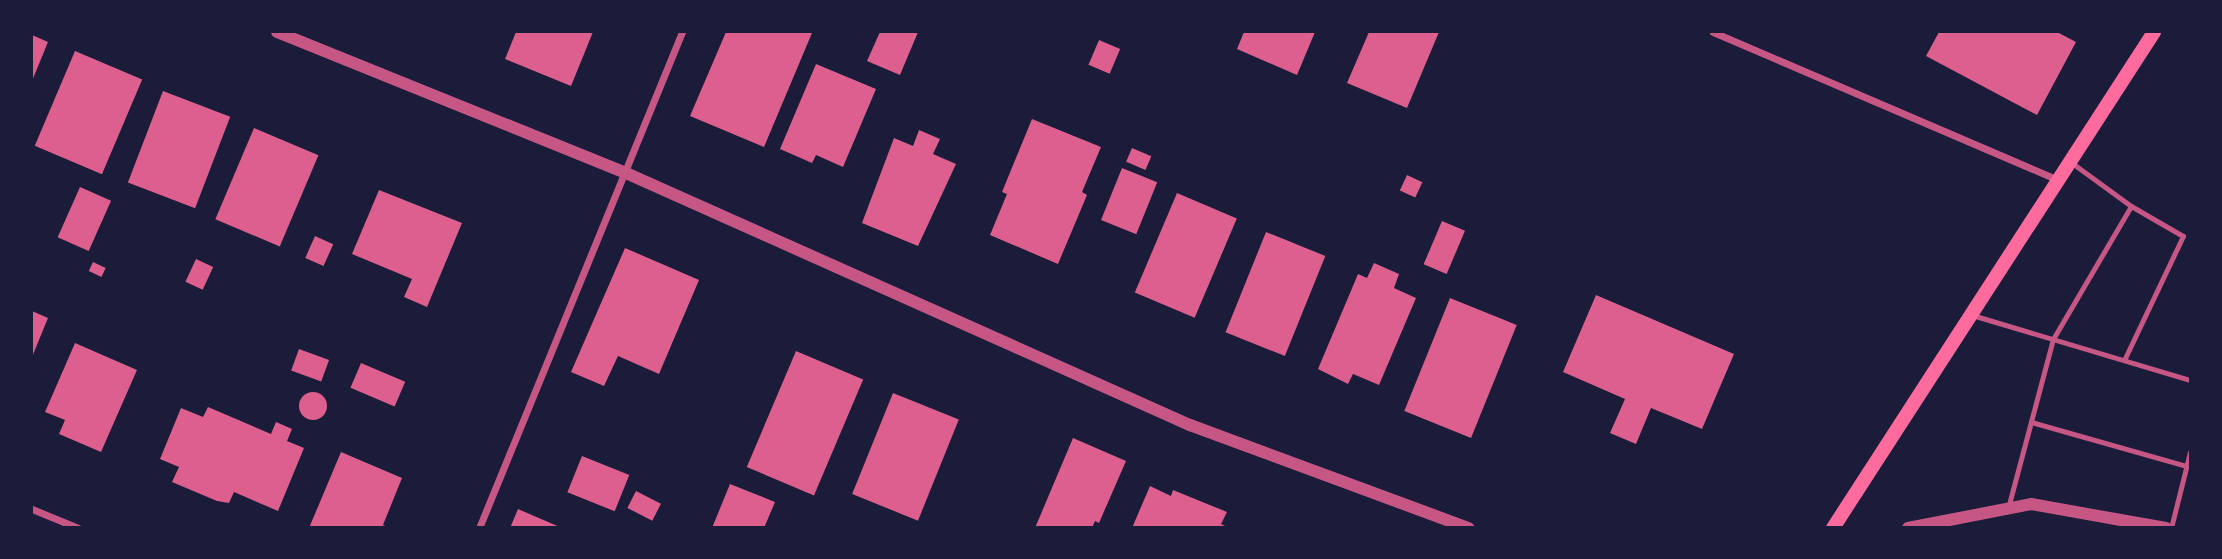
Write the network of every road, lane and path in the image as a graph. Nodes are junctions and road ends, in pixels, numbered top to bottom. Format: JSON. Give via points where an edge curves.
{"nodes":[{"id":1,"x":277,"y":32,"type":"edge"},
{"id":2,"x":682,"y":32,"type":"edge"},
{"id":3,"x":1713,"y":32,"type":"edge"},
{"id":4,"x":2154,"y":32,"type":"edge"},
{"id":5,"x":2070,"y":161,"type":"junction"},
{"id":6,"x":626,"y":173,"type":"junction"},
{"id":7,"x":2058,"y":180,"type":"junction"},
{"id":8,"x":2131,"y":206,"type":"junction"},
{"id":9,"x":1970,"y":315,"type":"junction"},
{"id":10,"x":2053,"y":339,"type":"junction"},
{"id":11,"x":2124,"y":360,"type":"junction"},
{"id":12,"x":2190,"y":380,"type":"edge"},
{"id":13,"x":2031,"y":422,"type":"junction"},
{"id":14,"x":2190,"y":452,"type":"edge"},
{"id":15,"x":2187,"y":466,"type":"junction"},
{"id":16,"x":2008,"y":508,"type":"junction"},
{"id":17,"x":32,"y":509,"type":"edge"},
{"id":18,"x":78,"y":527,"type":"edge"},
{"id":19,"x":479,"y":527,"type":"edge"},
{"id":20,"x":1469,"y":527,"type":"edge"},
{"id":21,"x":1833,"y":527,"type":"edge"},
{"id":22,"x":1908,"y":527,"type":"edge"},
{"id":23,"x":2166,"y":527,"type":"edge"},
{"id":24,"x":2171,"y":527,"type":"edge"}],
"edges":[{"from":1,"to":6,"type":"street"},
{"from":2,"to":6,"type":"street"},
{"from":3,"to":7,"type":"street"},
{"from":4,"to":5,"type":"main road"},
{"from":5,"to":7,"type":"main road"},
{"from":5,"to":8,"type":"lane"},
{"from":6,"to":19,"type":"street"},
{"from":6,"to":20,"type":"street","via":[[1190,425]]},
{"from":7,"to":9,"type":"main road"},
{"from":8,"to":10,"type":"lane"},
{"from":8,"to":11,"type":"lane","via":[[2183,236]]},
{"from":9,"to":10,"type":"lane"},
{"from":9,"to":21,"type":"main road"},
{"from":10,"to":11,"type":"lane"},
{"from":10,"to":13,"type":"lane"},
{"from":11,"to":12,"type":"lane"},
{"from":13,"to":15,"type":"lane"},
{"from":13,"to":16,"type":"lane"},
{"from":14,"to":15,"type":"lane"},
{"from":15,"to":24,"type":"lane"},
{"from":16,"to":22,"type":"street"},
{"from":16,"to":23,"type":"street","via":[[2031,504]]},
{"from":17,"to":18,"type":"street"}]}
